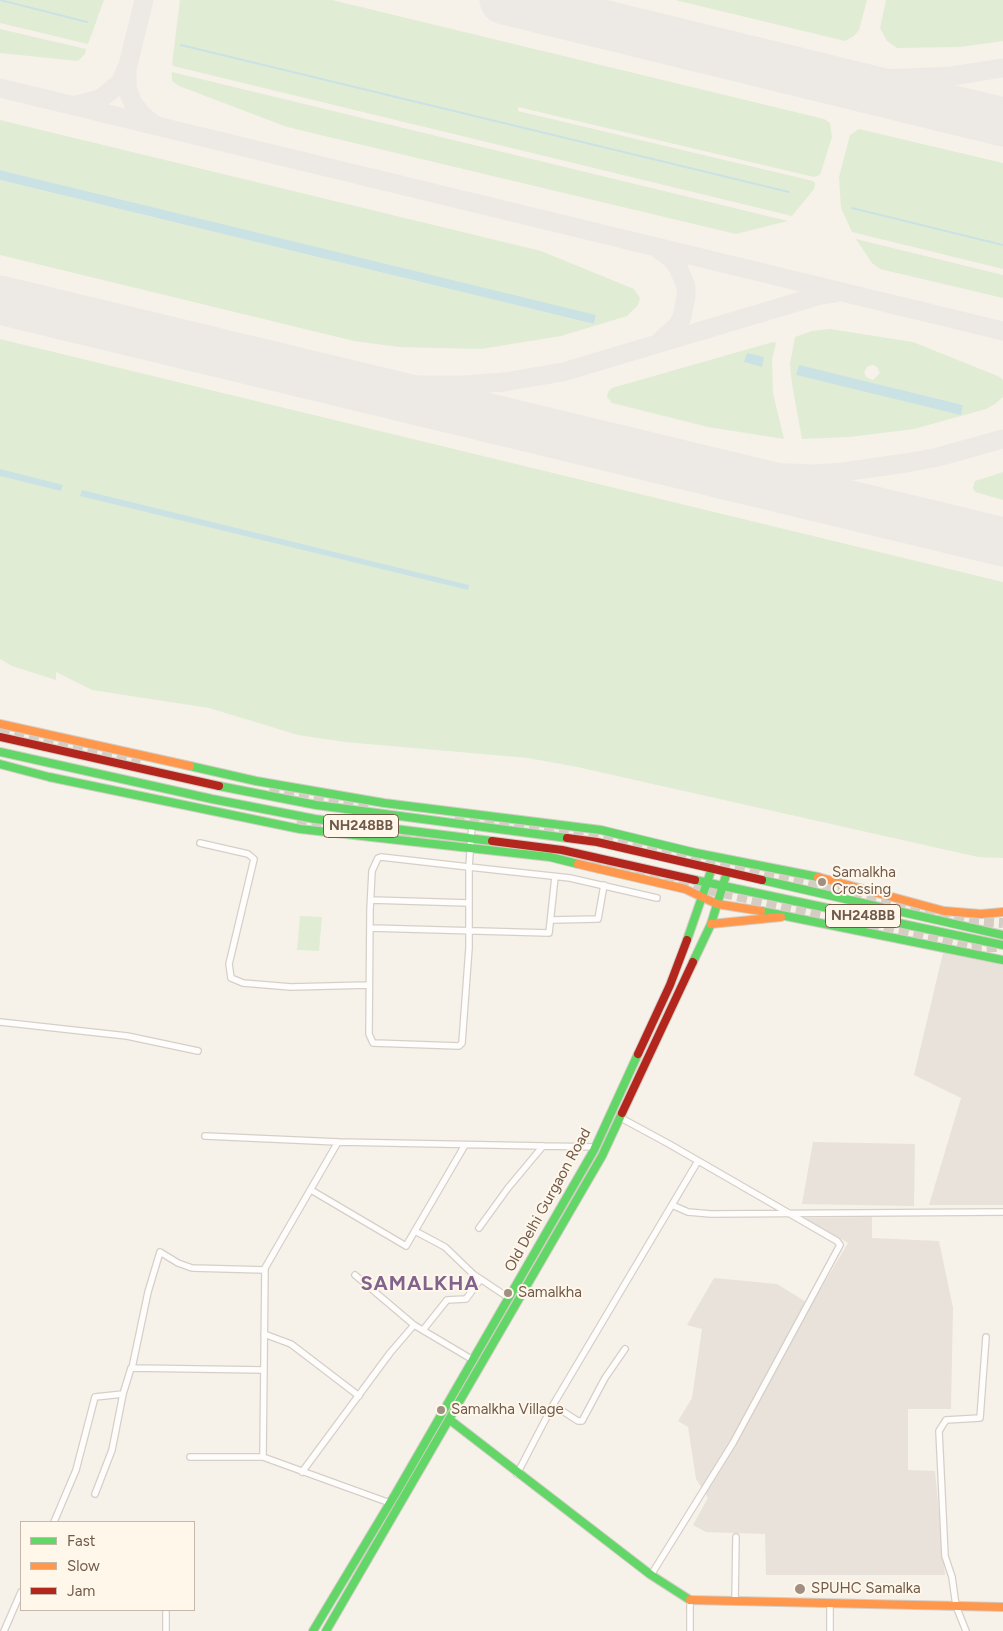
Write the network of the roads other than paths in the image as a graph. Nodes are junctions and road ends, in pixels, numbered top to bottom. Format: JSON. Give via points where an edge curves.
{"nodes":[{"id":1,"x":0,"y":724,"type":"edge"},
{"id":2,"x":0,"y":737,"type":"edge"},
{"id":3,"x":0,"y":752,"type":"edge"},
{"id":4,"x":0,"y":764,"type":"edge"},
{"id":5,"x":472,"y":824,"type":"junction"},
{"id":6,"x":470,"y":839,"type":"junction"},
{"id":7,"x":200,"y":843,"type":"dead end"},
{"id":8,"x":470,"y":848,"type":"junction"},
{"id":9,"x":469,"y":866,"type":"junction"},
{"id":10,"x":712,"y":868,"type":"junction"},
{"id":11,"x":727,"y":872,"type":"junction"},
{"id":12,"x":555,"y":877,"type":"junction"},
{"id":13,"x":708,"y":883,"type":"junction"},
{"id":14,"x":604,"y":885,"type":"junction"},
{"id":15,"x":723,"y":887,"type":"junction"},
{"id":16,"x":704,"y":897,"type":"junction"},
{"id":17,"x":657,"y":898,"type":"dead end"},
{"id":18,"x":371,"y":900,"type":"junction"},
{"id":19,"x":469,"y":903,"type":"junction"},
{"id":20,"x":717,"y":904,"type":"junction"},
{"id":21,"x":1003,"y":912,"type":"edge"},
{"id":22,"x":800,"y":918,"type":"junction"},
{"id":23,"x":552,"y":920,"type":"junction"},
{"id":24,"x":711,"y":924,"type":"junction"},
{"id":25,"x":370,"y":928,"type":"junction"},
{"id":26,"x":468,"y":930,"type":"junction"},
{"id":27,"x":1003,"y":935,"type":"edge"},
{"id":28,"x":1003,"y":945,"type":"edge"},
{"id":29,"x":1003,"y":960,"type":"edge"},
{"id":30,"x":369,"y":985,"type":"junction"},
{"id":31,"x":0,"y":1022,"type":"edge"},
{"id":32,"x":198,"y":1051,"type":"dead end"},
{"id":33,"x":621,"y":1118,"type":"junction"},
{"id":34,"x":205,"y":1136,"type":"dead end"},
{"id":35,"x":338,"y":1142,"type":"junction"},
{"id":36,"x":465,"y":1146,"type":"junction"},
{"id":37,"x":543,"y":1146,"type":"junction"},
{"id":38,"x":594,"y":1149,"type":"junction"},
{"id":39,"x":602,"y":1156,"type":"junction"},
{"id":40,"x":698,"y":1161,"type":"junction"},
{"id":41,"x":311,"y":1190,"type":"junction"},
{"id":42,"x":672,"y":1205,"type":"junction"},
{"id":43,"x":786,"y":1212,"type":"junction"},
{"id":44,"x":1003,"y":1212,"type":"edge"},
{"id":45,"x":479,"y":1228,"type":"dead end"},
{"id":46,"x":415,"y":1231,"type":"junction"},
{"id":47,"x":265,"y":1270,"type":"junction"},
{"id":48,"x":355,"y":1275,"type":"dead end"},
{"id":49,"x":480,"y":1280,"type":"junction"},
{"id":50,"x":509,"y":1298,"type":"junction"},
{"id":51,"x":414,"y":1325,"type":"junction"},
{"id":52,"x":423,"y":1330,"type":"junction"},
{"id":53,"x":264,"y":1334,"type":"junction"},
{"id":54,"x":986,"y":1337,"type":"dead end"},
{"id":55,"x":625,"y":1349,"type":"dead end"},
{"id":56,"x":473,"y":1360,"type":"junction"},
{"id":57,"x":132,"y":1368,"type":"junction"},
{"id":58,"x":264,"y":1370,"type":"junction"},
{"id":59,"x":124,"y":1394,"type":"junction"},
{"id":60,"x":359,"y":1396,"type":"junction"},
{"id":61,"x":553,"y":1405,"type":"junction"},
{"id":62,"x":450,"y":1420,"type":"junction"},
{"id":63,"x":263,"y":1457,"type":"junction"},
{"id":64,"x":190,"y":1458,"type":"dead end"},
{"id":65,"x":302,"y":1472,"type":"junction"},
{"id":66,"x":517,"y":1474,"type":"junction"},
{"id":67,"x":95,"y":1494,"type":"dead end"},
{"id":68,"x":390,"y":1503,"type":"junction"},
{"id":69,"x":54,"y":1521,"type":"edge"},
{"id":70,"x":736,"y":1537,"type":"dead end"},
{"id":71,"x":651,"y":1575,"type":"junction"},
{"id":72,"x":20,"y":1594,"type":"edge"},
{"id":73,"x":690,"y":1600,"type":"junction"},
{"id":74,"x":735,"y":1602,"type":"junction"},
{"id":75,"x":830,"y":1604,"type":"junction"},
{"id":76,"x":956,"y":1606,"type":"junction"},
{"id":77,"x":1003,"y":1607,"type":"edge"},
{"id":78,"x":166,"y":1611,"type":"edge"},
{"id":79,"x":322,"y":1616,"type":"junction"},
{"id":80,"x":331,"y":1622,"type":"junction"},
{"id":81,"x":4,"y":1631,"type":"edge"},
{"id":82,"x":166,"y":1631,"type":"edge"},
{"id":83,"x":313,"y":1631,"type":"edge"},
{"id":84,"x":326,"y":1631,"type":"edge"},
{"id":85,"x":690,"y":1631,"type":"edge"},
{"id":86,"x":830,"y":1631,"type":"edge"},
{"id":87,"x":966,"y":1631,"type":"edge"}],
"edges":[{"from":1,"to":21,"type":"main road","via":[[256,782],[384,803],[601,830],[696,853],[810,874],[944,911]]},
{"from":2,"to":5,"type":"main road","number":"NH248BB","via":[[316,805]]},
{"from":3,"to":6,"type":"main road","number":"NH248BB","via":[[315,819]]},
{"from":4,"to":8,"type":"main road","via":[[48,778],[300,829]]},
{"from":5,"to":6,"type":"street"},
{"from":5,"to":10,"type":"main road","number":"NH248BB","via":[[597,842]]},
{"from":6,"to":8,"type":"street"},
{"from":6,"to":13,"type":"main road","number":"NH248BB","via":[[562,850]]},
{"from":7,"to":30,"type":"street","via":[[248,854],[254,859],[229,964],[231,978],[243,983],[291,987]]},
{"from":8,"to":9,"type":"street"},
{"from":8,"to":16,"type":"main road","via":[[550,857],[685,889]]},
{"from":9,"to":12,"type":"street"},
{"from":9,"to":18,"type":"street","via":[[381,857],[373,867]]},
{"from":9,"to":19,"type":"street"},
{"from":10,"to":11,"type":"main road","number":"NH248BB"},
{"from":10,"to":13,"type":"main road","name":"Old Delhi Gurgaon Road"},
{"from":11,"to":15,"type":"main road","name":"Old Delhi Gurgaon Road"},
{"from":11,"to":27,"type":"main road","number":"NH248BB"},
{"from":12,"to":14,"type":"street"},
{"from":12,"to":23,"type":"street"},
{"from":13,"to":15,"type":"main road","number":"NH248BB"},
{"from":13,"to":16,"type":"main road","name":"Old Delhi Gurgaon Road"},
{"from":14,"to":17,"type":"street"},
{"from":14,"to":23,"type":"street","via":[[598,919]]},
{"from":15,"to":20,"type":"main road","name":"Old Delhi Gurgaon Road"},
{"from":15,"to":28,"type":"main road","number":"NH248BB"},
{"from":16,"to":20,"type":"main road"},
{"from":16,"to":38,"type":"main road","name":"Old Delhi Gurgaon Road","via":[[670,985]]},
{"from":18,"to":19,"type":"street"},
{"from":18,"to":25,"type":"street"},
{"from":19,"to":26,"type":"street"},
{"from":20,"to":22,"type":"main road"},
{"from":20,"to":24,"type":"main road","name":"Old Delhi Gurgaon Road"},
{"from":22,"to":24,"type":"main road"},
{"from":22,"to":29,"type":"main road"},
{"from":23,"to":26,"type":"street","via":[[549,933]]},
{"from":24,"to":33,"type":"main road","name":"Old Delhi Gurgaon Road"},
{"from":25,"to":26,"type":"street"},
{"from":25,"to":30,"type":"street"},
{"from":26,"to":30,"type":"street","via":[[461,1045],[373,1044],[369,1034]]},
{"from":31,"to":32,"type":"street","via":[[118,1035]]},
{"from":33,"to":39,"type":"main road","name":"Old Delhi Gurgaon Road"},
{"from":33,"to":40,"type":"street"},
{"from":34,"to":35,"type":"street"},
{"from":35,"to":36,"type":"street"},
{"from":35,"to":41,"type":"street"},
{"from":36,"to":37,"type":"street"},
{"from":36,"to":46,"type":"street"},
{"from":37,"to":38,"type":"street"},
{"from":37,"to":45,"type":"street"},
{"from":38,"to":39,"type":"main road"},
{"from":38,"to":50,"type":"main road","name":"Old Delhi Gurgaon Road"},
{"from":39,"to":62,"type":"main road","name":"Old Delhi Gurgaon Road"},
{"from":40,"to":42,"type":"street"},
{"from":40,"to":43,"type":"street"},
{"from":41,"to":46,"type":"street","via":[[404,1246]]},
{"from":41,"to":47,"type":"street"},
{"from":42,"to":43,"type":"street","via":[[688,1212],[710,1214]]},
{"from":42,"to":61,"type":"street"},
{"from":43,"to":44,"type":"street"},
{"from":43,"to":71,"type":"street","via":[[837,1241],[840,1248],[733,1443]]},
{"from":46,"to":49,"type":"street","via":[[445,1247]]},
{"from":47,"to":53,"type":"street"},
{"from":47,"to":57,"type":"street","via":[[192,1268],[160,1252]]},
{"from":48,"to":51,"type":"street"},
{"from":49,"to":50,"type":"street"},
{"from":49,"to":52,"type":"street","via":[[467,1298],[447,1300]]},
{"from":50,"to":56,"type":"main road","name":"Old Delhi Gurgaon Road"},
{"from":51,"to":52,"type":"street"},
{"from":51,"to":60,"type":"street"},
{"from":52,"to":56,"type":"street"},
{"from":53,"to":58,"type":"street"},
{"from":53,"to":60,"type":"street","via":[[290,1344]]},
{"from":54,"to":76,"type":"street","via":[[980,1418],[946,1420],[939,1432],[944,1549]]},
{"from":55,"to":61,"type":"street","via":[[582,1421]]},
{"from":56,"to":68,"type":"main road","name":"Old Delhi Gurgaon Road"},
{"from":57,"to":58,"type":"street"},
{"from":57,"to":59,"type":"street"},
{"from":58,"to":63,"type":"street"},
{"from":59,"to":67,"type":"street","via":[[112,1450]]},
{"from":59,"to":69,"type":"street","via":[[95,1397],[76,1470]]},
{"from":60,"to":65,"type":"street"},
{"from":61,"to":66,"type":"street"},
{"from":62,"to":66,"type":"main road"},
{"from":62,"to":80,"type":"main road","name":"Old Delhi Gurgaon Road"},
{"from":63,"to":64,"type":"street"},
{"from":63,"to":65,"type":"street"},
{"from":65,"to":68,"type":"street"},
{"from":66,"to":71,"type":"main road"},
{"from":68,"to":79,"type":"main road","name":"Old Delhi Gurgaon Road"},
{"from":70,"to":74,"type":"street"},
{"from":71,"to":73,"type":"main road"},
{"from":72,"to":81,"type":"street"},
{"from":73,"to":74,"type":"main road"},
{"from":73,"to":85,"type":"street"},
{"from":74,"to":75,"type":"main road"},
{"from":75,"to":76,"type":"main road"},
{"from":75,"to":86,"type":"street"},
{"from":76,"to":77,"type":"main road"},
{"from":76,"to":87,"type":"street"},
{"from":78,"to":82,"type":"street"},
{"from":79,"to":80,"type":"main road"},
{"from":79,"to":83,"type":"main road","name":"Old Delhi Gurgaon Road"},
{"from":80,"to":84,"type":"main road","name":"Old Delhi Gurgaon Road"}]}
